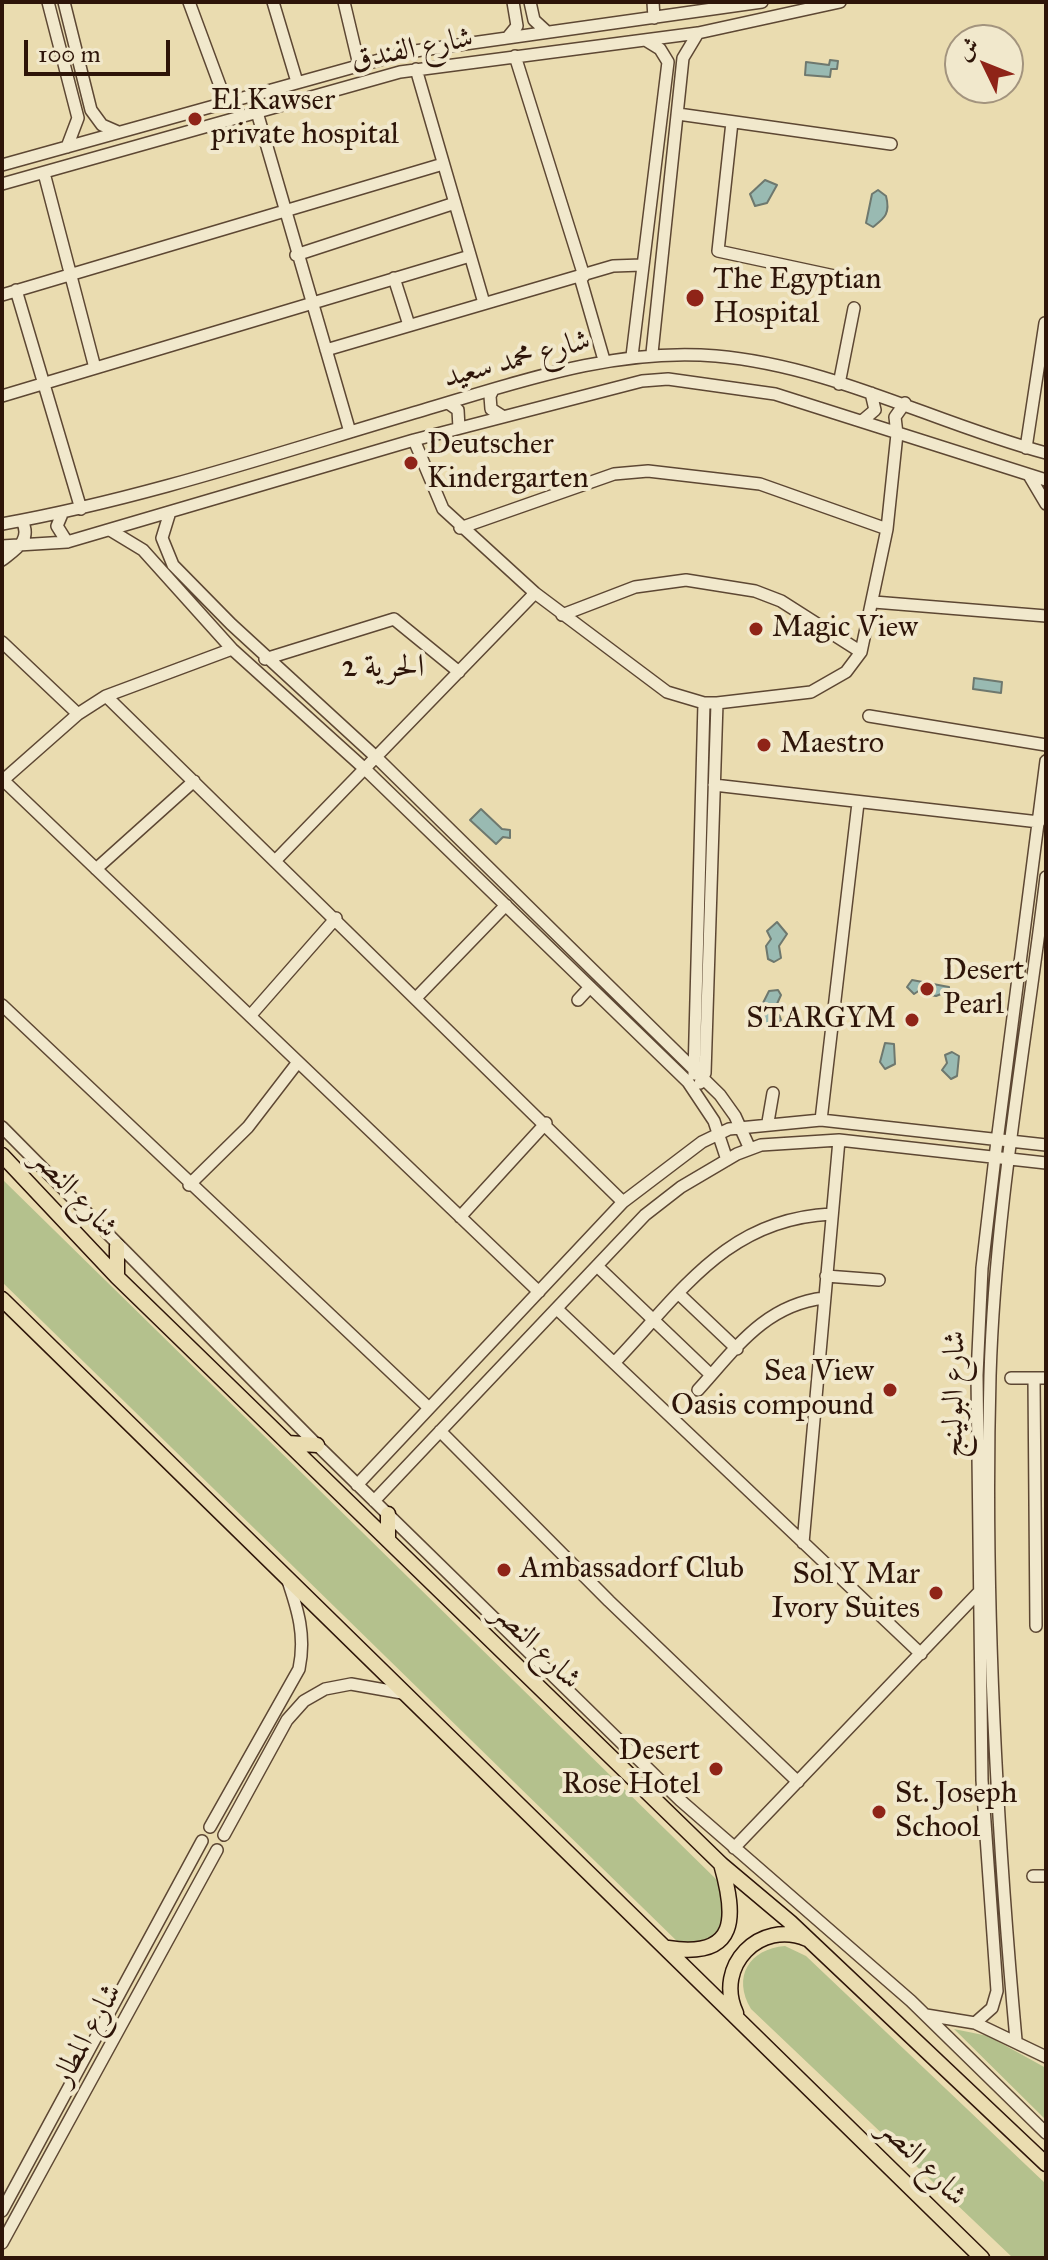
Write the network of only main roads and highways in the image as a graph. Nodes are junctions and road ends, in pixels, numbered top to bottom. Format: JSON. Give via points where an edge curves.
{"nodes":[{"id":1,"x":2,"y":1155,"type":"edge"},
{"id":2,"x":117,"y":1246,"type":"road end"},
{"id":3,"x":117,"y":1277,"type":"junction"},
{"id":4,"x":2,"y":1299,"type":"edge"},
{"id":5,"x":288,"y":1443,"type":"junction"},
{"id":6,"x":317,"y":1445,"type":"road end"},
{"id":7,"x":388,"y":1514,"type":"road end"},
{"id":8,"x":388,"y":1540,"type":"junction"},
{"id":9,"x":721,"y":1864,"type":"junction"},
{"id":10,"x":811,"y":1941,"type":"junction"},
{"id":11,"x":668,"y":1948,"type":"junction"},
{"id":12,"x":742,"y":2021,"type":"junction"},
{"id":13,"x":1046,"y":2164,"type":"edge"},
{"id":14,"x":982,"y":2258,"type":"edge"}],
"edges":[{"from":1,"to":3,"type":"main road","name":"شارع النصر"},
{"from":2,"to":3,"type":"main road"},
{"from":3,"to":5,"type":"main road","name":"شارع النصر"},
{"from":4,"to":11,"type":"main road","name":"شارع النصر"},
{"from":5,"to":6,"type":"main road"},
{"from":5,"to":8,"type":"main road","name":"شارع النصر"},
{"from":7,"to":8,"type":"main road"},
{"from":8,"to":9,"type":"main road","name":"شارع النصر"},
{"from":9,"to":10,"type":"main road","name":"شارع النصر"},
{"from":9,"to":11,"type":"main road","via":[[732,1903],[728,1929],[703,1948]]},
{"from":10,"to":12,"type":"main road","via":[[772,1935],[743,1952],[730,1982],[731,1999]]},
{"from":10,"to":13,"type":"main road","name":"شارع النصر"},
{"from":11,"to":12,"type":"main road","name":"شارع النصر"},
{"from":12,"to":14,"type":"main road","name":"شارع النصر"}]}
